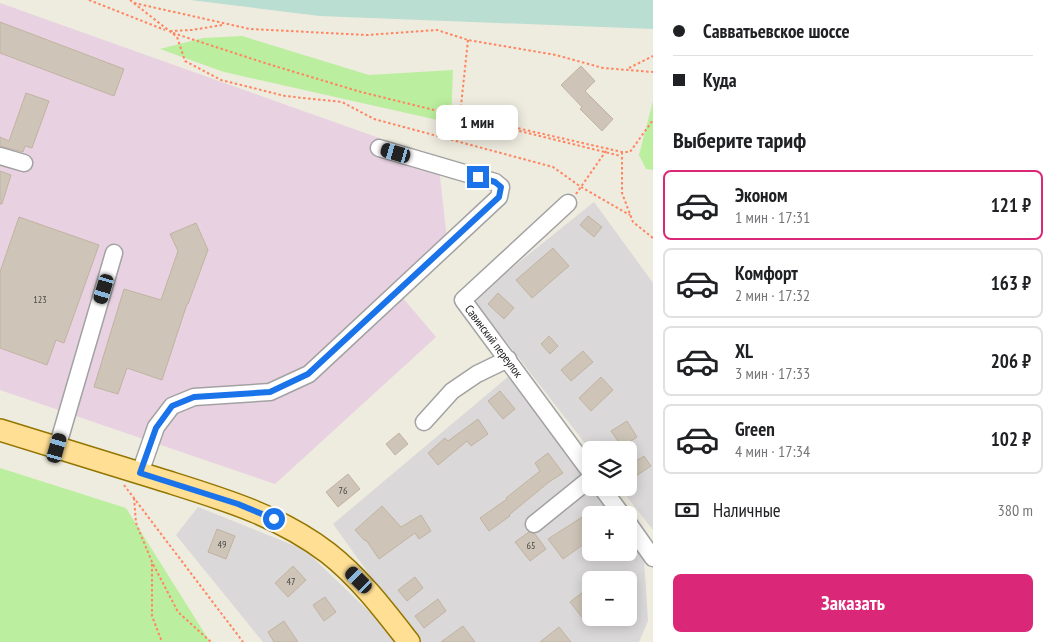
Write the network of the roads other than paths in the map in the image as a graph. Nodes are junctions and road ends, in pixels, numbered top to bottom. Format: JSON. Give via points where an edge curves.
{"nodes":[{"id":1,"x":379,"y":148,"type":"dead end"},
{"id":2,"x":0,"y":156,"type":"edge"},
{"id":3,"x":24,"y":163,"type":"dead end"},
{"id":4,"x":568,"y":203,"type":"road end"},
{"id":5,"x":114,"y":253,"type":"dead end"},
{"id":6,"x":508,"y":359,"type":"junction"},
{"id":7,"x":424,"y":422,"type":"dead end"},
{"id":8,"x":0,"y":430,"type":"edge"},
{"id":9,"x":57,"y":448,"type":"junction"},
{"id":10,"x":582,"y":461,"type":"edge"},
{"id":11,"x":132,"y":479,"type":"junction"},
{"id":12,"x":582,"y":485,"type":"edge"},
{"id":13,"x":534,"y":524,"type":"dead end"},
{"id":14,"x":637,"y":535,"type":"edge"},
{"id":15,"x":653,"y":558,"type":"edge"},
{"id":16,"x":409,"y":642,"type":"edge"}],
"edges":[{"from":1,"to":11,"type":"street","via":[[495,182],[501,187],[499,197],[308,374],[270,392],[194,397],[172,406],[156,428]]},
{"from":2,"to":3,"type":"street"},
{"from":4,"to":6,"type":"street","name":"Савинский переулок","via":[[463,300]]},
{"from":5,"to":9,"type":"street"},
{"from":6,"to":7,"type":"street","via":[[452,391]]},
{"from":6,"to":10,"type":"street","name":"Савинский переулок"},
{"from":8,"to":9,"type":"main road"},
{"from":9,"to":11,"type":"main road"},
{"from":11,"to":16,"type":"main road","via":[[250,509],[308,539],[359,580]]},
{"from":12,"to":13,"type":"street"},
{"from":14,"to":15,"type":"street"}]}
